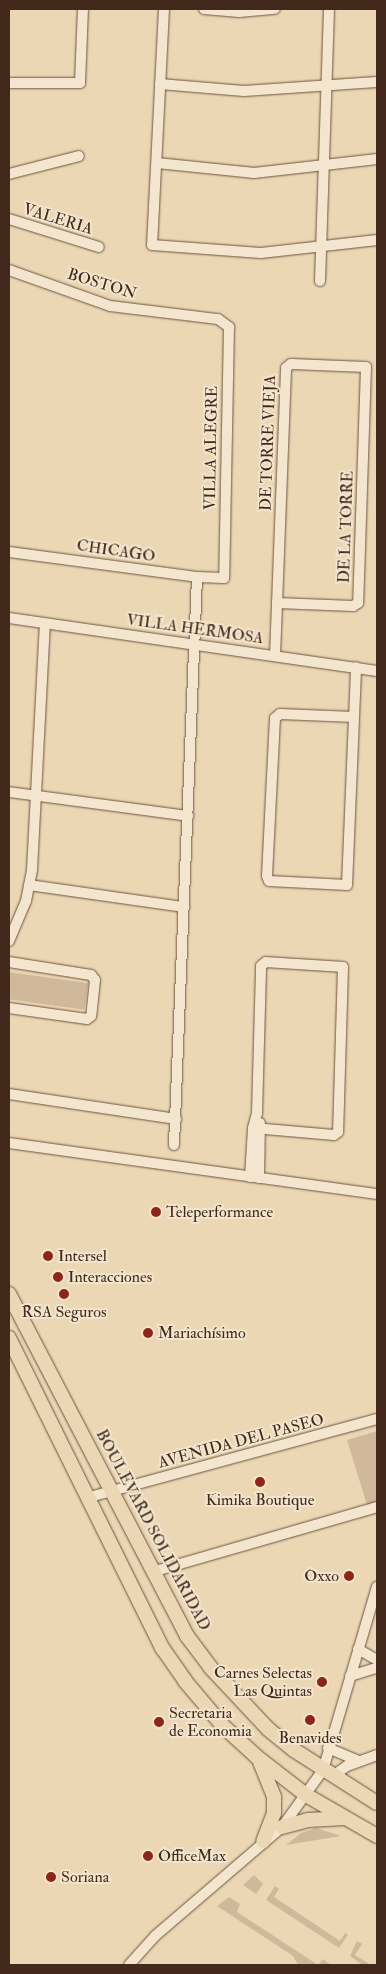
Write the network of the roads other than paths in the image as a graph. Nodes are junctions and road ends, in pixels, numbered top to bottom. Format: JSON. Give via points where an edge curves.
{"nodes":[{"id":1,"x":83,"y":9,"type":"edge"},
{"id":2,"x":164,"y":9,"type":"edge"},
{"id":3,"x":204,"y":9,"type":"edge"},
{"id":4,"x":275,"y":9,"type":"edge"},
{"id":5,"x":328,"y":9,"type":"edge"},
{"id":6,"x":377,"y":82,"type":"edge"},
{"id":7,"x":9,"y":83,"type":"edge"},
{"id":8,"x":326,"y":83,"type":"junction"},
{"id":9,"x":160,"y":84,"type":"junction"},
{"id":10,"x":78,"y":156,"type":"dead end"},
{"id":11,"x":377,"y":159,"type":"edge"},
{"id":12,"x":157,"y":163,"type":"junction"},
{"id":13,"x":324,"y":164,"type":"junction"},
{"id":14,"x":9,"y":174,"type":"edge"},
{"id":15,"x":9,"y":219,"type":"edge"},
{"id":16,"x":377,"y":240,"type":"edge"},
{"id":17,"x":321,"y":245,"type":"junction"},
{"id":18,"x":99,"y":247,"type":"dead end"},
{"id":19,"x":9,"y":270,"type":"edge"},
{"id":20,"x":320,"y":281,"type":"dead end"},
{"id":21,"x":218,"y":319,"type":"joint"},
{"id":22,"x":367,"y":370,"type":"joint"},
{"id":23,"x":9,"y":552,"type":"edge"},
{"id":24,"x":196,"y":577,"type":"junction"},
{"id":25,"x":219,"y":580,"type":"joint"},
{"id":26,"x":277,"y":603,"type":"junction"},
{"id":27,"x":9,"y":618,"type":"edge"},
{"id":28,"x":45,"y":624,"type":"junction"},
{"id":29,"x":193,"y":644,"type":"junction"},
{"id":30,"x":275,"y":656,"type":"junction"},
{"id":31,"x":356,"y":667,"type":"junction"},
{"id":32,"x":377,"y":671,"type":"edge"},
{"id":33,"x":354,"y":717,"type":"junction"},
{"id":34,"x":9,"y":792,"type":"edge"},
{"id":35,"x":38,"y":796,"type":"junction"},
{"id":36,"x":188,"y":816,"type":"junction"},
{"id":37,"x":30,"y":884,"type":"junction"},
{"id":38,"x":184,"y":907,"type":"junction"},
{"id":39,"x":9,"y":941,"type":"edge"},
{"id":40,"x":9,"y":962,"type":"edge"},
{"id":41,"x":9,"y":1008,"type":"edge"},
{"id":42,"x":9,"y":1094,"type":"edge"},
{"id":43,"x":176,"y":1119,"type":"junction"},
{"id":44,"x":257,"y":1128,"type":"junction"},
{"id":45,"x":9,"y":1143,"type":"edge"},
{"id":46,"x":174,"y":1145,"type":"dead end"},
{"id":47,"x":254,"y":1177,"type":"junction"},
{"id":48,"x":377,"y":1194,"type":"edge"},
{"id":49,"x":9,"y":1294,"type":"edge"},
{"id":50,"x":9,"y":1338,"type":"edge"},
{"id":51,"x":377,"y":1419,"type":"edge"},
{"id":52,"x":112,"y":1491,"type":"junction"},
{"id":53,"x":86,"y":1498,"type":"junction"},
{"id":54,"x":377,"y":1507,"type":"edge"},
{"id":55,"x":152,"y":1572,"type":"junction"},
{"id":56,"x":377,"y":1586,"type":"edge"},
{"id":57,"x":358,"y":1649,"type":"junction"},
{"id":58,"x":377,"y":1660,"type":"edge"},
{"id":59,"x":377,"y":1668,"type":"edge"},
{"id":60,"x":350,"y":1676,"type":"junction"},
{"id":61,"x":328,"y":1748,"type":"junction"},
{"id":62,"x":377,"y":1755,"type":"edge"},
{"id":63,"x":257,"y":1757,"type":"junction"},
{"id":64,"x":358,"y":1761,"type":"junction"},
{"id":65,"x":328,"y":1773,"type":"junction"},
{"id":66,"x":306,"y":1795,"type":"junction"},
{"id":67,"x":377,"y":1803,"type":"edge"},
{"id":68,"x":345,"y":1818,"type":"junction"},
{"id":69,"x":282,"y":1827,"type":"junction"},
{"id":70,"x":377,"y":1836,"type":"edge"},
{"id":71,"x":263,"y":1841,"type":"junction"},
{"id":72,"x":129,"y":1965,"type":"edge"}],
"edges":[{"from":1,"to":7,"type":"street","via":[[80,83]]},
{"from":2,"to":9,"type":"street"},
{"from":3,"to":4,"type":"street","via":[[239,12]]},
{"from":5,"to":8,"type":"street"},
{"from":6,"to":8,"type":"street"},
{"from":8,"to":9,"type":"street","via":[[244,90]]},
{"from":8,"to":13,"type":"street"},
{"from":9,"to":12,"type":"street"},
{"from":10,"to":14,"type":"street"},
{"from":11,"to":13,"type":"street"},
{"from":12,"to":13,"type":"street","via":[[234,173]]},
{"from":12,"to":17,"type":"street","via":[[152,243],[156,247],[261,253]]},
{"from":13,"to":17,"type":"street"},
{"from":15,"to":18,"type":"street","name":"VALERIA"},
{"from":16,"to":17,"type":"street"},
{"from":17,"to":20,"type":"street"},
{"from":19,"to":21,"type":"street","name":"BOSTON","via":[[128,310]]},
{"from":21,"to":25,"type":"street","name":"VILLA ALEGRE","via":[[228,327],[224,577]]},
{"from":22,"to":26,"type":"street","name":"DE LA TORRE","via":[[358,603],[353,606]]},
{"from":22,"to":26,"type":"street","name":"DE TORRE VIEJA","via":[[365,367],[291,364],[286,368]]},
{"from":23,"to":24,"type":"street","name":"CHICAGO"},
{"from":24,"to":25,"type":"street","name":"CHICAGO"},
{"from":24,"to":29,"type":"street"},
{"from":26,"to":30,"type":"street","name":"DE TORRE VIEJA"},
{"from":27,"to":28,"type":"street","name":"VILLA HERMOSA"},
{"from":28,"to":29,"type":"street","name":"VILLA HERMOSA"},
{"from":28,"to":35,"type":"street"},
{"from":29,"to":30,"type":"street","name":"VILLA HERMOSA"},
{"from":29,"to":36,"type":"street"},
{"from":30,"to":31,"type":"street","name":"VILLA HERMOSA"},
{"from":31,"to":32,"type":"street","name":"VILLA HERMOSA"},
{"from":31,"to":33,"type":"street"},
{"from":33,"to":33,"type":"street","via":[[280,714],[275,718],[269,881],[347,885]]},
{"from":34,"to":35,"type":"street"},
{"from":35,"to":36,"type":"street"},
{"from":35,"to":37,"type":"street"},
{"from":36,"to":38,"type":"street"},
{"from":37,"to":38,"type":"street"},
{"from":37,"to":39,"type":"street"},
{"from":38,"to":43,"type":"street"},
{"from":40,"to":41,"type":"street","via":[[91,974],[96,980],[91,1016],[87,1019]]},
{"from":42,"to":43,"type":"street"},
{"from":43,"to":46,"type":"street"},
{"from":44,"to":44,"type":"street","via":[[334,1135],[338,1132],[343,967],[266,962],[261,966]]},
{"from":44,"to":47,"type":"street"},
{"from":45,"to":47,"type":"street"},
{"from":47,"to":48,"type":"street"},
{"from":49,"to":52,"type":"main road","name":"BOULEVARD SOLIDARIDAD"},
{"from":50,"to":53,"type":"main road"},
{"from":51,"to":52,"type":"street","name":"AVENIDA DEL PASEO"},
{"from":52,"to":53,"type":"street","name":"AVENIDA DEL PASEO"},
{"from":52,"to":55,"type":"main road","name":"BOULEVARD SOLIDARIDAD"},
{"from":53,"to":63,"type":"main road","via":[[163,1649],[223,1726]]},
{"from":54,"to":55,"type":"street"},
{"from":55,"to":65,"type":"main road","name":"BOULEVARD SOLIDARIDAD","via":[[187,1636],[210,1667],[268,1729]]},
{"from":56,"to":57,"type":"street"},
{"from":57,"to":58,"type":"street"},
{"from":57,"to":60,"type":"street"},
{"from":59,"to":60,"type":"street"},
{"from":60,"to":61,"type":"street"},
{"from":61,"to":64,"type":"street"},
{"from":61,"to":65,"type":"street"},
{"from":62,"to":64,"type":"street"},
{"from":63,"to":66,"type":"main road"},
{"from":63,"to":71,"type":"main road","via":[[274,1797],[274,1813]]},
{"from":64,"to":65,"type":"street"},
{"from":65,"to":66,"type":"street"},
{"from":65,"to":67,"type":"main road","name":"BOULEVARD SOLIDARIDAD"},
{"from":66,"to":68,"type":"main road"},
{"from":66,"to":69,"type":"street"},
{"from":68,"to":69,"type":"main road","via":[[308,1820]]},
{"from":68,"to":70,"type":"main road"},
{"from":69,"to":71,"type":"street"},
{"from":71,"to":72,"type":"street","via":[[154,1936]]}]}
